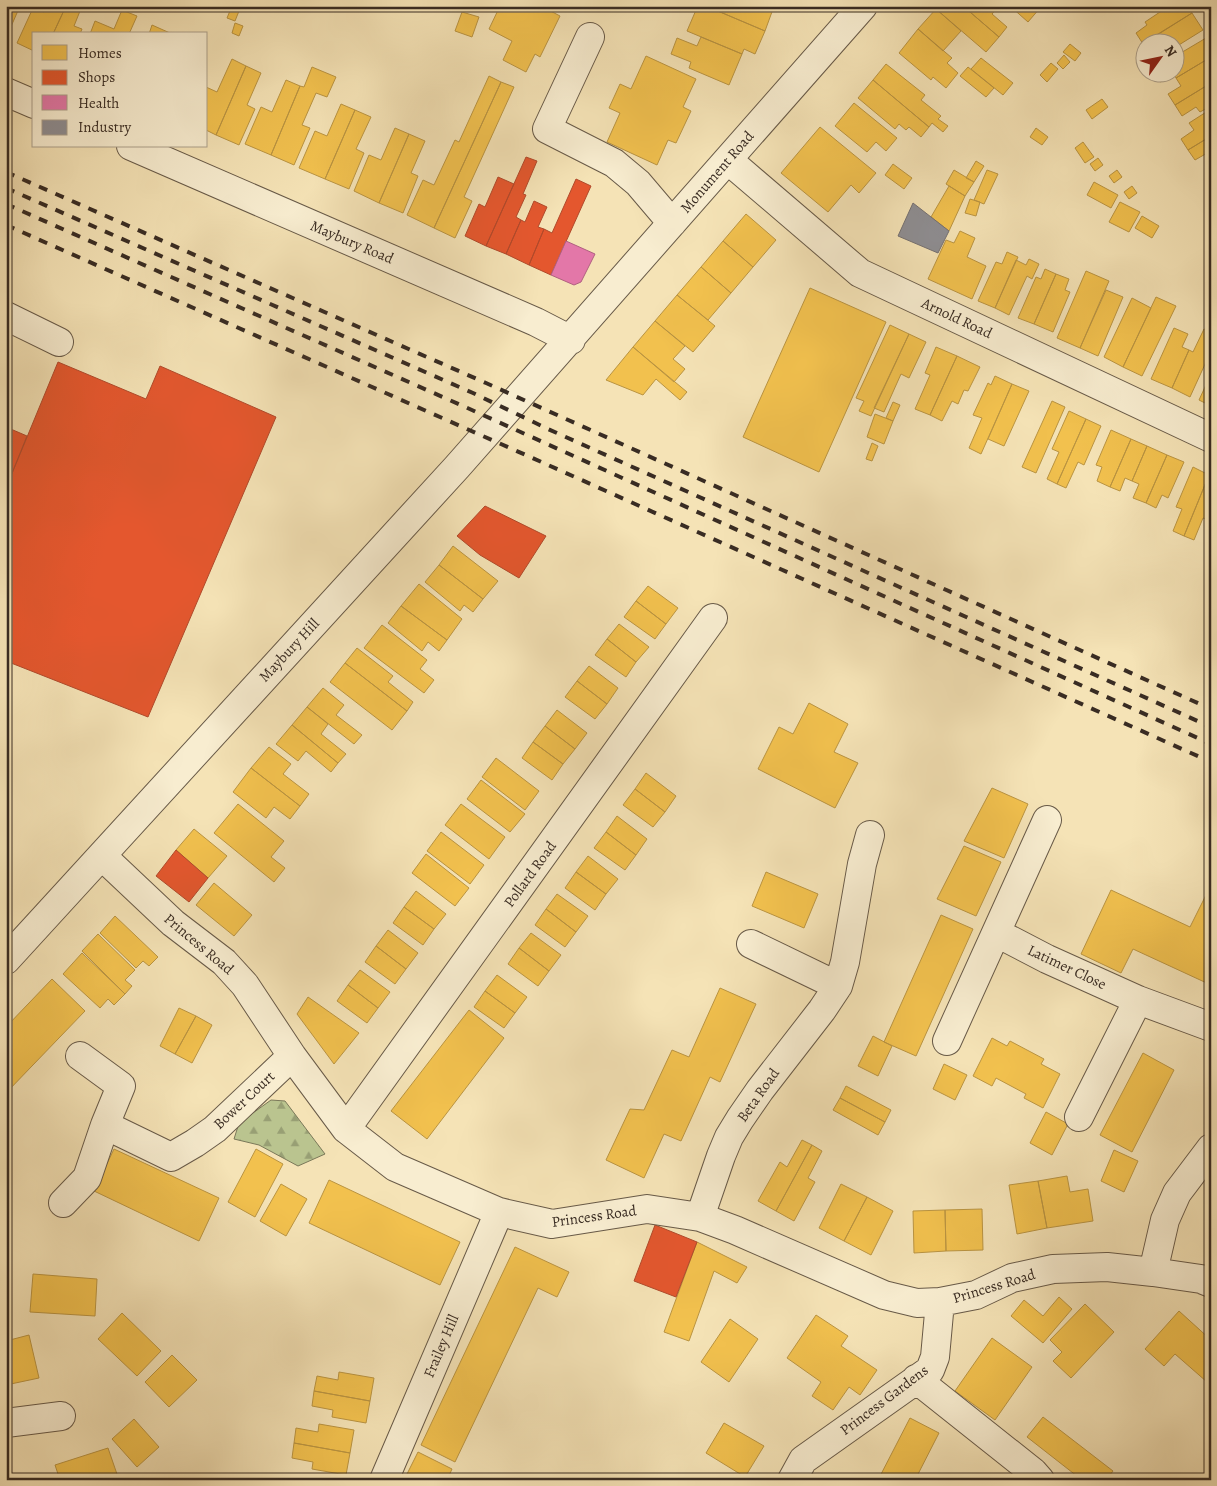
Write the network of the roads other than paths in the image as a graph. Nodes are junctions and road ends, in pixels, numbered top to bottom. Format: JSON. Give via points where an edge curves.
{"nodes":[{"id":1,"x":864,"y":6,"type":"edge"},
{"id":2,"x":590,"y":37,"type":"dead end"},
{"id":3,"x":6,"y":92,"type":"edge"},
{"id":4,"x":32,"y":103,"type":"edge"},
{"id":5,"x":136,"y":148,"type":"edge"},
{"id":6,"x":728,"y":160,"type":"junction"},
{"id":7,"x":665,"y":215,"type":"junction"},
{"id":8,"x":6,"y":316,"type":"edge"},
{"id":9,"x":571,"y":340,"type":"junction"},
{"id":10,"x":59,"y":342,"type":"dead end"},
{"id":11,"x":1211,"y":438,"type":"edge"},
{"id":12,"x":713,"y":618,"type":"dead end"},
{"id":13,"x":1047,"y":820,"type":"dead end"},
{"id":14,"x":870,"y":835,"type":"dead end"},
{"id":15,"x":102,"y":856,"type":"junction"},
{"id":16,"x":997,"y":932,"type":"junction"},
{"id":17,"x":751,"y":944,"type":"dead end"},
{"id":18,"x":6,"y":960,"type":"edge"},
{"id":19,"x":838,"y":986,"type":"junction"},
{"id":20,"x":1138,"y":1000,"type":"junction"},
{"id":21,"x":1211,"y":1027,"type":"edge"},
{"id":22,"x":947,"y":1041,"type":"dead end"},
{"id":23,"x":80,"y":1056,"type":"dead end"},
{"id":24,"x":292,"y":1056,"type":"junction"},
{"id":25,"x":1079,"y":1117,"type":"dead end"},
{"id":26,"x":105,"y":1125,"type":"junction"},
{"id":27,"x":346,"y":1129,"type":"junction"},
{"id":28,"x":1211,"y":1148,"type":"edge"},
{"id":29,"x":63,"y":1203,"type":"dead end"},
{"id":30,"x":499,"y":1212,"type":"junction"},
{"id":31,"x":700,"y":1217,"type":"junction"},
{"id":32,"x":1153,"y":1272,"type":"junction"},
{"id":33,"x":1211,"y":1284,"type":"edge"},
{"id":34,"x":940,"y":1302,"type":"junction"},
{"id":35,"x":916,"y":1379,"type":"junction"},
{"id":36,"x":61,"y":1416,"type":"dead end"},
{"id":37,"x":6,"y":1423,"type":"edge"},
{"id":38,"x":384,"y":1480,"type":"edge"},
{"id":39,"x":792,"y":1480,"type":"edge"},
{"id":40,"x":1040,"y":1480,"type":"edge"}],
"edges":[{"from":1,"to":6,"type":"street","name":"Monument Road"},
{"from":2,"to":7,"type":"street","via":[[547,129],[614,163],[638,183]]},
{"from":3,"to":4,"type":"street"},
{"from":5,"to":9,"type":"street","name":"Maybury Road"},
{"from":6,"to":7,"type":"street","name":"Monument Road"},
{"from":6,"to":11,"type":"street","name":"Arnold Road","via":[[860,273]]},
{"from":7,"to":9,"type":"street","name":"Monument Road"},
{"from":8,"to":10,"type":"street"},
{"from":9,"to":15,"type":"street","name":"Maybury Hill"},
{"from":12,"to":27,"type":"street","name":"Pollard Road"},
{"from":13,"to":16,"type":"street"},
{"from":14,"to":19,"type":"street","name":"Beta Road","via":[[846,962]]},
{"from":15,"to":18,"type":"street","name":"Maybury Hill"},
{"from":15,"to":24,"type":"street","name":"Princess Road","via":[[173,923],[224,962],[245,985]]},
{"from":16,"to":20,"type":"street","name":"Latimer Close","via":[[1047,959]]},
{"from":16,"to":22,"type":"street"},
{"from":17,"to":19,"type":"street"},
{"from":19,"to":31,"type":"street","name":"Beta Road","via":[[740,1118],[721,1156]]},
{"from":20,"to":21,"type":"street","name":"Latimer Close"},
{"from":20,"to":25,"type":"street"},
{"from":23,"to":26,"type":"street","via":[[121,1086]]},
{"from":24,"to":26,"type":"street","name":"Bower Court","via":[[215,1129],[171,1157]]},
{"from":24,"to":27,"type":"street","name":"Princess Road"},
{"from":26,"to":29,"type":"street","via":[[87,1178]]},
{"from":27,"to":30,"type":"street","name":"Princess Road","via":[[395,1166]]},
{"from":28,"to":32,"type":"street","via":[[1176,1193],[1165,1220]]},
{"from":30,"to":31,"type":"street","name":"Princess Road","via":[[552,1224],[647,1209]]},
{"from":30,"to":38,"type":"street","name":"Frailey Hill"},
{"from":31,"to":34,"type":"street","name":"Princess Road","via":[[884,1294],[917,1303]]},
{"from":32,"to":33,"type":"street","name":"Princess Road","via":[[1200,1279]]},
{"from":32,"to":34,"type":"street","name":"Princess Road","via":[[1107,1267],[1053,1269],[1012,1278],[976,1295]]},
{"from":34,"to":35,"type":"street","name":"Princess Gardens","via":[[935,1357],[930,1370]]},
{"from":35,"to":39,"type":"street","name":"Princess Gardens","via":[[803,1460]]},
{"from":35,"to":40,"type":"street"},
{"from":36,"to":37,"type":"street"}]}
